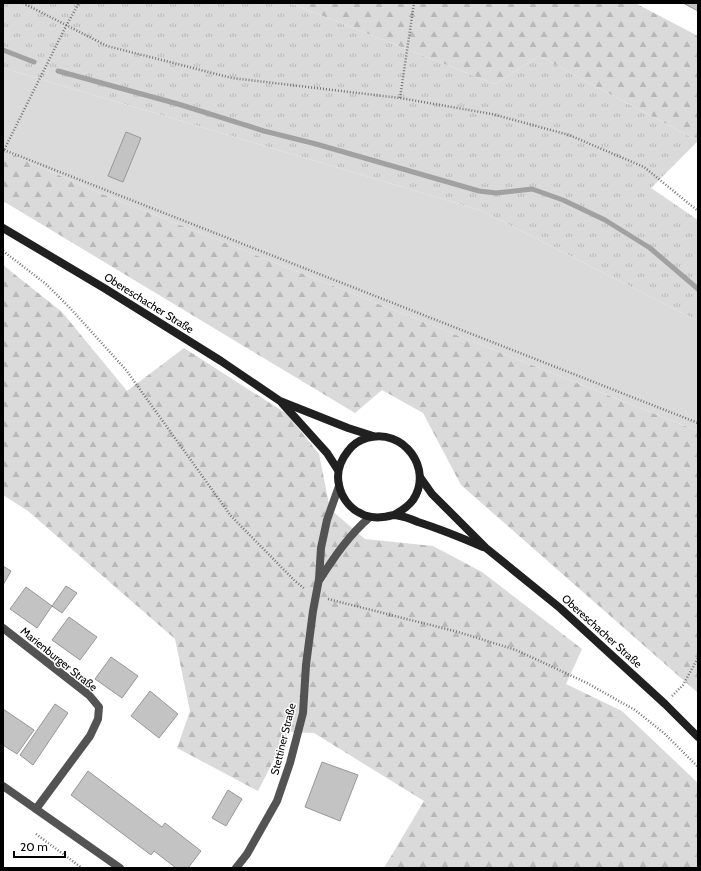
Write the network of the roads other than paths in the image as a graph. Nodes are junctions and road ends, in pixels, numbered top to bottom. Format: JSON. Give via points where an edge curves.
{"nodes":[{"id":1,"x":3,"y":228,"type":"edge"},
{"id":2,"x":280,"y":401,"type":"junction"},
{"id":3,"x":373,"y":436,"type":"junction"},
{"id":4,"x":338,"y":470,"type":"junction"},
{"id":5,"x":420,"y":477,"type":"junction"},
{"id":6,"x":339,"y":486,"type":"junction"},
{"id":7,"x":394,"y":515,"type":"junction"},
{"id":8,"x":370,"y":517,"type":"junction"},
{"id":9,"x":486,"y":548,"type":"junction"},
{"id":10,"x":319,"y":579,"type":"junction"},
{"id":11,"x":3,"y":628,"type":"edge"},
{"id":12,"x":698,"y":737,"type":"edge"},
{"id":13,"x":3,"y":786,"type":"edge"},
{"id":14,"x":36,"y":809,"type":"junction"},
{"id":15,"x":120,"y":868,"type":"edge"},
{"id":16,"x":236,"y":868,"type":"edge"}],
"edges":[{"from":1,"to":2,"type":"main road","name":"Obereschacher Straße","via":[[117,296]]},
{"from":2,"to":3,"type":"main road","name":"Obereschacher Straße"},
{"from":2,"to":4,"type":"main road","name":"Obereschacher Straße","via":[[327,453]]},
{"from":3,"to":4,"type":"main road","via":[[361,440],[350,448]]},
{"from":3,"to":5,"type":"main road","via":[[393,438],[409,449],[415,458]]},
{"from":4,"to":6,"type":"main road"},
{"from":5,"to":7,"type":"main road","via":[[418,489],[412,500]]},
{"from":5,"to":9,"type":"main road","name":"Obereschacher Straße","via":[[432,494]]},
{"from":6,"to":8,"type":"main road","via":[[350,506]]},
{"from":6,"to":10,"type":"street","name":"Stettiner Straße","via":[[327,520],[321,548]]},
{"from":7,"to":8,"type":"main road"},
{"from":7,"to":9,"type":"main road","name":"Obereschacher Straße","via":[[439,528]]},
{"from":8,"to":10,"type":"street","name":"Stettiner Straße","via":[[341,547]]},
{"from":9,"to":12,"type":"main road","name":"Obereschacher Straße","via":[[560,608]]},
{"from":10,"to":16,"type":"street","name":"Stettiner Straße","via":[[306,665],[303,713],[290,763],[278,801]]},
{"from":11,"to":14,"type":"street","name":"Marienburger Straße","via":[[89,695],[99,707],[98,719],[90,736]]},
{"from":13,"to":14,"type":"street"},
{"from":14,"to":15,"type":"street"}]}
